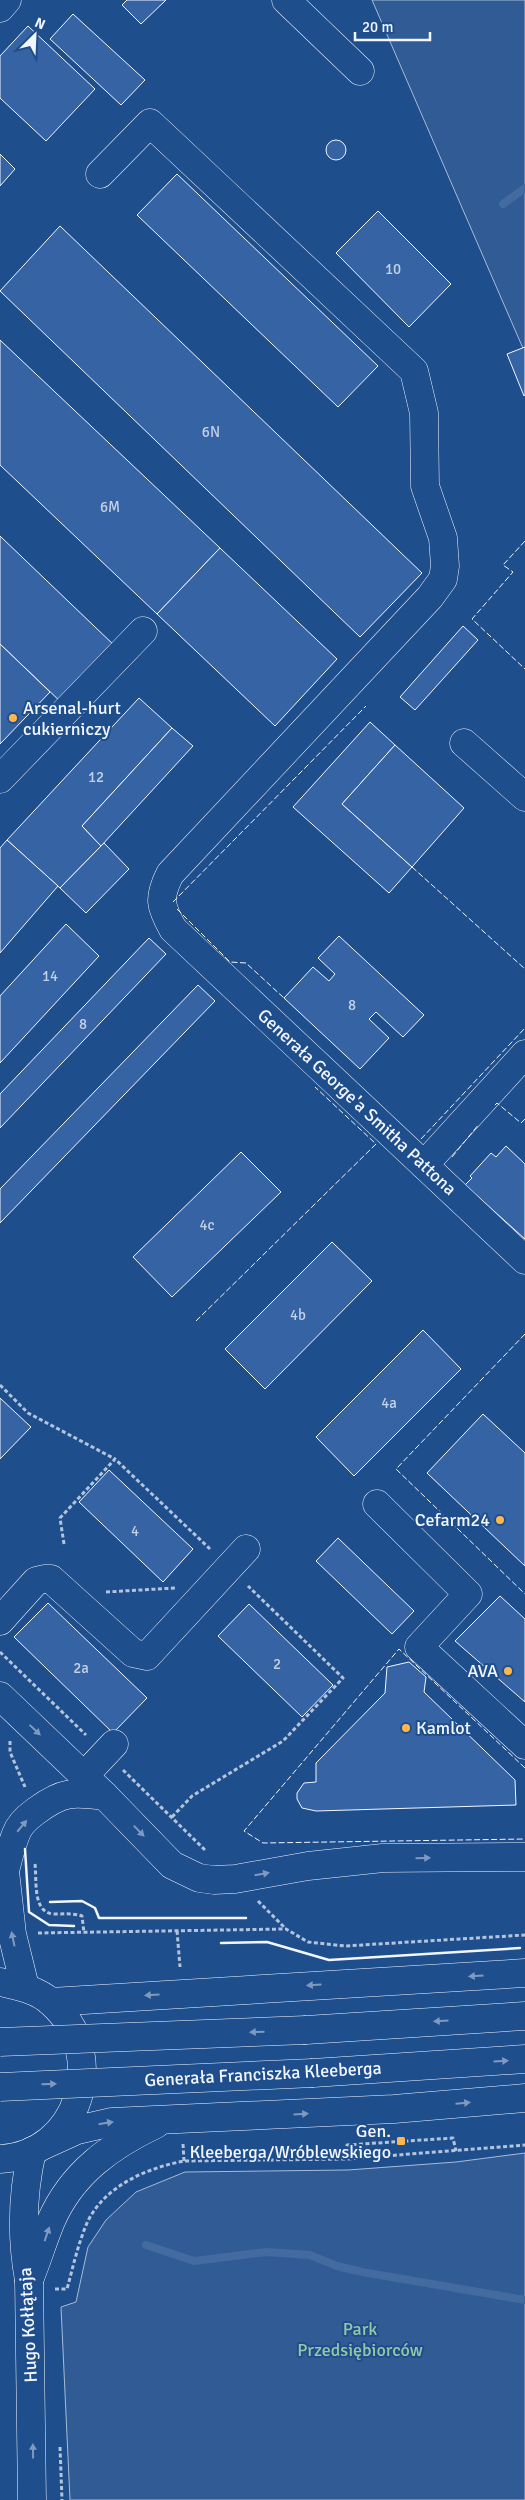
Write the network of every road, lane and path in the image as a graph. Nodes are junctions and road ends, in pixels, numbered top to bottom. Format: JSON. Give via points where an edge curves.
{"nodes":[{"id":1,"x":8,"y":0,"type":"edge"},
{"id":2,"x":286,"y":0,"type":"edge"},
{"id":3,"x":0,"y":8,"type":"edge"},
{"id":4,"x":360,"y":71,"type":"dead end"},
{"id":5,"x":100,"y":174,"type":"dead end"},
{"id":6,"x":143,"y":631,"type":"dead end"},
{"id":7,"x":464,"y":743,"type":"dead end"},
{"id":8,"x":0,"y":779,"type":"edge"},
{"id":9,"x":525,"y":798,"type":"edge"},
{"id":10,"x":525,"y":1054,"type":"edge"},
{"id":11,"x":424,"y":1165,"type":"junction"},
{"id":12,"x":525,"y":1260,"type":"edge"},
{"id":13,"x":0,"y":1386,"type":"edge"},
{"id":14,"x":115,"y":1459,"type":"junction"},
{"id":15,"x":377,"y":1504,"type":"dead end"},
{"id":16,"x":64,"y":1544,"type":"dead end"},
{"id":17,"x":238,"y":1558,"type":"junction"},
{"id":18,"x":180,"y":1588,"type":"dead end"},
{"id":19,"x":103,"y":1593,"type":"dead end"},
{"id":20,"x":0,"y":1621,"type":"edge"},
{"id":21,"x":0,"y":1652,"type":"edge"},
{"id":22,"x":0,"y":1696,"type":"edge"},
{"id":23,"x":525,"y":1745,"type":"edge"},
{"id":24,"x":110,"y":1748,"type":"junction"},
{"id":25,"x":84,"y":1776,"type":"junction"},
{"id":26,"x":105,"y":1796,"type":"junction"},
{"id":27,"x":172,"y":1817,"type":"junction"},
{"id":28,"x":207,"y":1852,"type":"dead end"},
{"id":29,"x":525,"y":1856,"type":"edge"},
{"id":30,"x":2,"y":1862,"type":"edge"},
{"id":31,"x":235,"y":1879,"type":"junction"},
{"id":32,"x":286,"y":1929,"type":"junction"},
{"id":33,"x":12,"y":1934,"type":"junction"},
{"id":34,"x":525,"y":1935,"type":"edge"},
{"id":35,"x":525,"y":1973,"type":"edge"},
{"id":36,"x":12,"y":1984,"type":"edge"},
{"id":37,"x":51,"y":2002,"type":"junction"},
{"id":38,"x":525,"y":2016,"type":"edge"},
{"id":39,"x":0,"y":2042,"type":"edge"},
{"id":40,"x":525,"y":2060,"type":"edge"},
{"id":41,"x":0,"y":2087,"type":"edge"},
{"id":42,"x":525,"y":2098,"type":"edge"},
{"id":43,"x":165,"y":2120,"type":"junction"},
{"id":44,"x":525,"y":2145,"type":"edge"},
{"id":45,"x":38,"y":2148,"type":"junction"},
{"id":46,"x":456,"y":2151,"type":"junction"},
{"id":47,"x":0,"y":2159,"type":"edge"},
{"id":48,"x":347,"y":2159,"type":"junction"},
{"id":49,"x":29,"y":2280,"type":"junction"},
{"id":50,"x":56,"y":2289,"type":"dead end"},
{"id":51,"x":32,"y":2500,"type":"edge"}],
"edges":[{"from":1,"to":3,"type":"main road"},
{"from":2,"to":4,"type":"main road"},
{"from":5,"to":11,"type":"main road","name":"Generała George'a Smitha Pattona","via":[[150,123],[414,371],[424,413],[426,486],[443,538],[446,566],[443,579],[430,597],[170,874],[162,890],[162,909],[172,929]]},
{"from":6,"to":8,"type":"main road"},
{"from":7,"to":9,"type":"main road"},
{"from":10,"to":11,"type":"main road"},
{"from":11,"to":12,"type":"main road","name":"Generała George'a Smitha Pattona"},
{"from":13,"to":14,"type":"path","via":[[28,1413]]},
{"from":14,"to":16,"type":"path","via":[[60,1518]]},
{"from":14,"to":17,"type":"path"},
{"from":15,"to":23,"type":"main road","via":[[468,1594],[419,1646]]},
{"from":17,"to":20,"type":"main road","via":[[148,1656],[133,1653],[51,1579],[36,1582]]},
{"from":17,"to":27,"type":"path","via":[[343,1678],[283,1741],[192,1796]]},
{"from":18,"to":19,"type":"path"},
{"from":21,"to":24,"type":"path"},
{"from":22,"to":25,"type":"main road","one_way":true},
{"from":24,"to":25,"type":"main road"},
{"from":24,"to":27,"type":"path"},
{"from":25,"to":26,"type":"main road"},
{"from":30,"to":26,"type":"main road","one_way":true,"via":[[16,1832],[30,1815],[55,1797],[69,1794]]},
{"from":26,"to":31,"type":"main road","one_way":true,"via":[[172,1865],[199,1878]]},
{"from":27,"to":28,"type":"path"},
{"from":31,"to":29,"type":"main road","one_way":true,"via":[[308,1866],[383,1858]]},
{"from":30,"to":33,"type":"main road"},
{"from":31,"to":32,"type":"path"},
{"from":32,"to":33,"type":"path"},
{"from":32,"to":34,"type":"path","via":[[308,1942],[345,1946]]},
{"from":36,"to":33,"type":"main road","one_way":true},
{"from":35,"to":37,"type":"main road","one_way":true},
{"from":36,"to":37,"type":"main road"},
{"from":37,"to":45,"type":"main road","via":[[67,2020],[78,2041],[83,2064],[82,2087],[74,2110],[62,2129]]},
{"from":38,"to":39,"type":"main road","one_way":true,"bridge":true,"via":[[306,2030]]},
{"from":41,"to":40,"type":"main road","name":"Generała Franciszka Kleeberga","one_way":true,"bridge":true},
{"from":43,"to":42,"type":"main road","one_way":true,"via":[[394,2109]]},
{"from":45,"to":43,"type":"main road","one_way":true,"via":[[93,2125]]},
{"from":49,"to":43,"type":"main road","one_way":true,"via":[[51,2220],[87,2167],[120,2142]]},
{"from":44,"to":46,"type":"path"},
{"from":45,"to":47,"type":"main road"},
{"from":45,"to":49,"type":"main road","name":"Hugo Kołłątaja","via":[[26,2174],[22,2215]]},
{"from":46,"to":48,"type":"path"},
{"from":46,"to":48,"type":"path","via":[[453,2138],[401,2141],[347,2145]]},
{"from":48,"to":50,"type":"path","via":[[184,2162],[158,2166],[130,2179],[98,2205],[87,2223],[67,2289]]},
{"from":51,"to":49,"type":"main road","name":"Hugo Kołłątaja","one_way":true}]}
